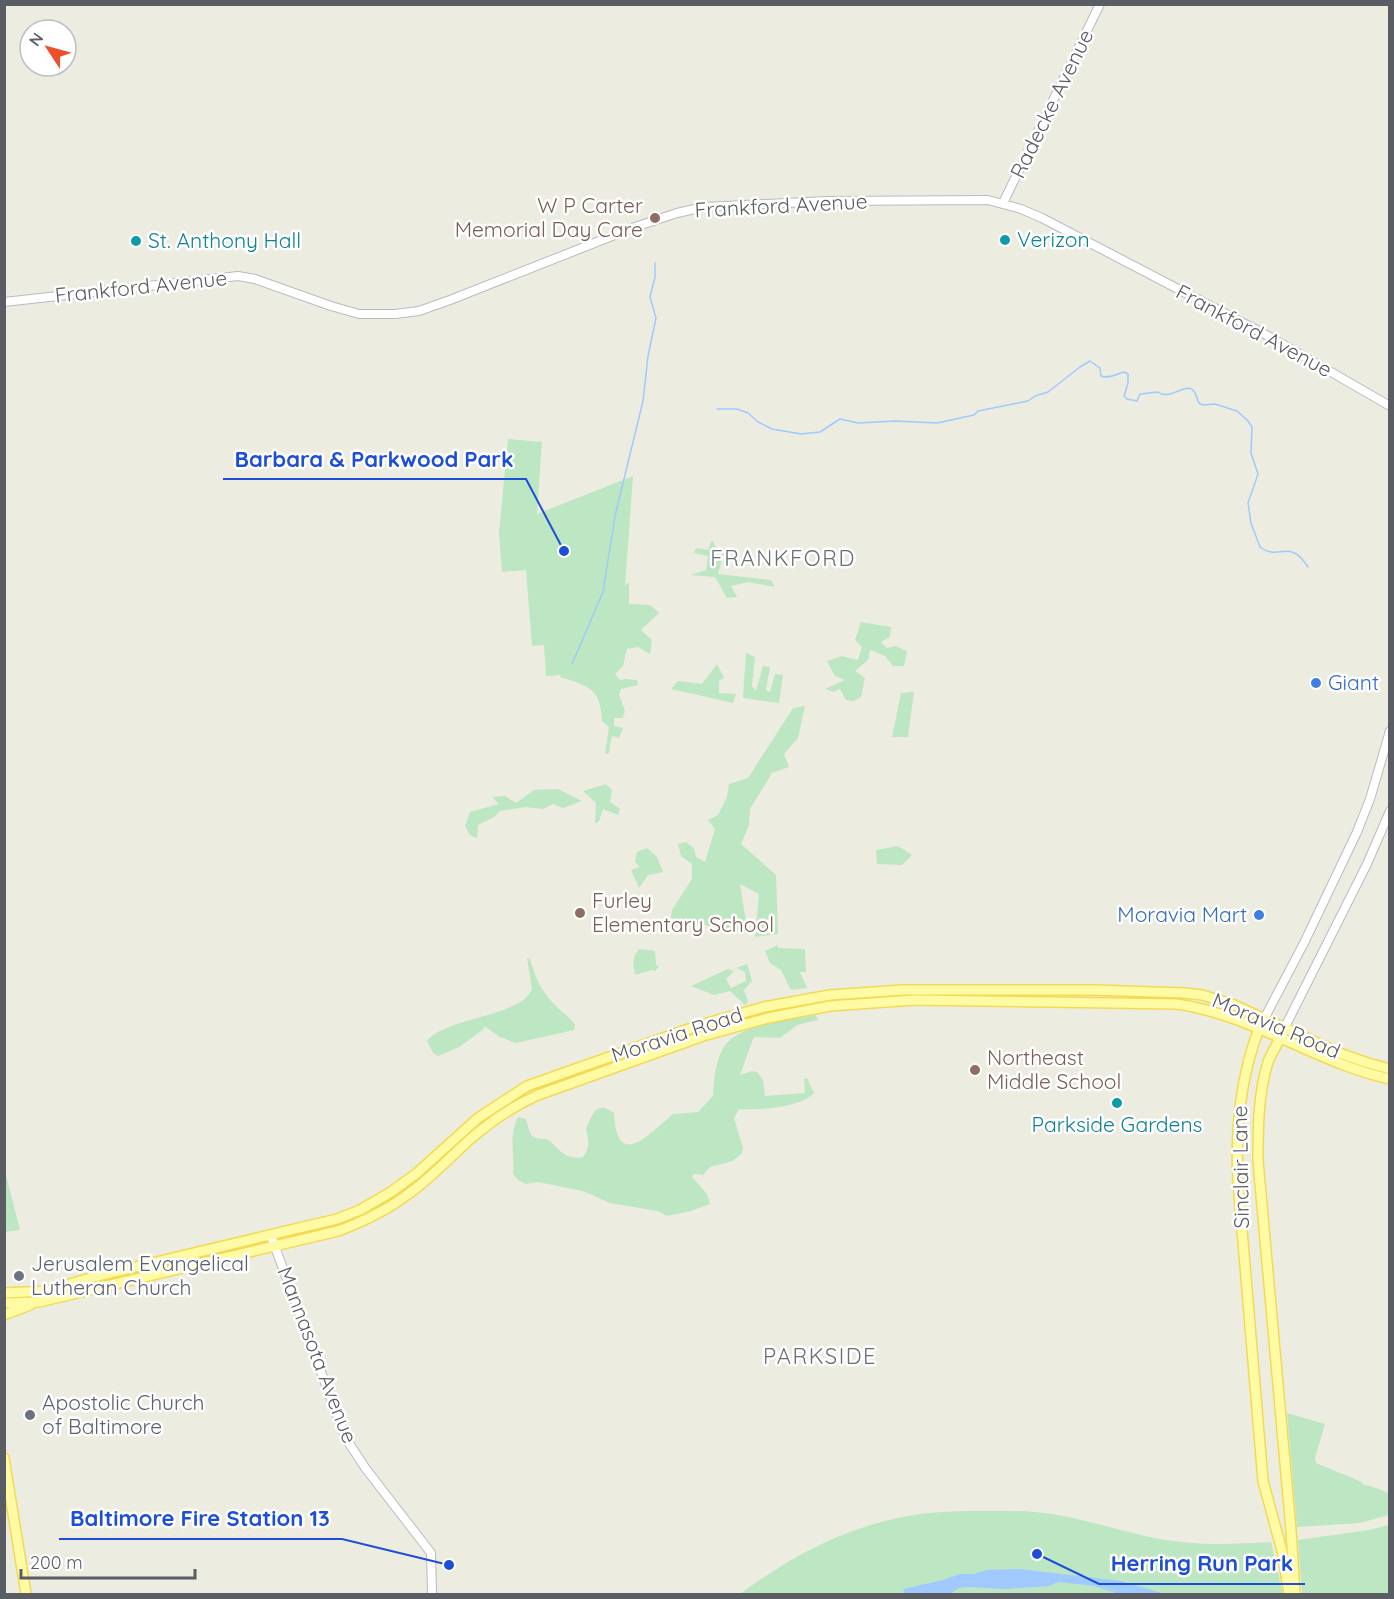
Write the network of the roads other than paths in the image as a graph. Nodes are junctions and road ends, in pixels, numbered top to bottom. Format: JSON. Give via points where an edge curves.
{"nodes":[{"id":1,"x":1100,"y":4,"type":"edge"},
{"id":2,"x":1003,"y":203,"type":"junction"},
{"id":3,"x":4,"y":303,"type":"edge"},
{"id":4,"x":1389,"y":406,"type":"edge"},
{"id":5,"x":1389,"y":731,"type":"edge"},
{"id":6,"x":1389,"y":811,"type":"edge"},
{"id":7,"x":1264,"y":1019,"type":"junction"},
{"id":8,"x":1259,"y":1030,"type":"junction"},
{"id":9,"x":1282,"y":1033,"type":"junction"},
{"id":10,"x":1389,"y":1069,"type":"edge"},
{"id":11,"x":1389,"y":1079,"type":"edge"},
{"id":12,"x":271,"y":1236,"type":"junction"},
{"id":13,"x":275,"y":1247,"type":"junction"},
{"id":14,"x":4,"y":1293,"type":"edge"},
{"id":15,"x":39,"y":1302,"type":"junction"},
{"id":16,"x":4,"y":1303,"type":"edge"},
{"id":17,"x":4,"y":1315,"type":"edge"},
{"id":18,"x":4,"y":1458,"type":"edge"},
{"id":19,"x":26,"y":1594,"type":"edge"},
{"id":20,"x":432,"y":1594,"type":"edge"},
{"id":21,"x":1290,"y":1594,"type":"edge"},
{"id":22,"x":1295,"y":1594,"type":"edge"}],
"edges":[{"from":1,"to":2,"type":"street","name":"Radecke Avenue"},
{"from":2,"to":3,"type":"street","name":"Frankford Avenue","via":[[827,201],[691,209],[599,240],[419,311],[395,314],[359,314],[238,276]]},
{"from":2,"to":4,"type":"street","name":"Frankford Avenue","via":[[1042,218],[1272,338]]},
{"from":5,"to":7,"type":"street","name":"Sinclair Lane","via":[[1357,832]]},
{"from":6,"to":9,"type":"street","name":"Sinclair Lane","via":[[1371,856]]},
{"from":7,"to":8,"type":"main road","name":"Sinclair Lane"},
{"from":7,"to":9,"type":"main road","name":"Moravia Road"},
{"from":7,"to":12,"type":"main road","name":"Moravia Road","via":[[1219,999],[1169,992],[903,990],[830,995],[764,1006],[527,1086],[478,1118],[417,1173],[380,1200],[337,1219]]},
{"from":8,"to":9,"type":"main road","name":"Moravia Road"},
{"from":8,"to":13,"type":"main road","name":"Moravia Road","via":[[1207,1009],[1173,1003],[881,1001],[768,1018],[703,1036],[538,1095],[484,1127],[413,1191],[377,1215],[338,1231]]},
{"from":8,"to":21,"type":"main road","name":"Sinclair Lane","via":[[1241,1093],[1238,1182],[1263,1482]]},
{"from":9,"to":10,"type":"main road","name":"Moravia Road"},
{"from":9,"to":11,"type":"main road","name":"Moravia Road","via":[[1331,1060]]},
{"from":9,"to":22,"type":"main road","name":"Sinclair Lane","via":[[1266,1073],[1258,1161]]},
{"from":12,"to":13,"type":"street","name":"Mannasota Avenue"},
{"from":12,"to":14,"type":"main road","name":"Moravia Road","via":[[46,1291]]},
{"from":13,"to":15,"type":"main road","name":"Moravia Road"},
{"from":13,"to":20,"type":"street","name":"Mannasota Avenue","via":[[345,1437],[431,1553]]},
{"from":15,"to":16,"type":"main road","name":"Moravia Road"},
{"from":15,"to":17,"type":"main road"},
{"from":18,"to":19,"type":"main road"}]}
